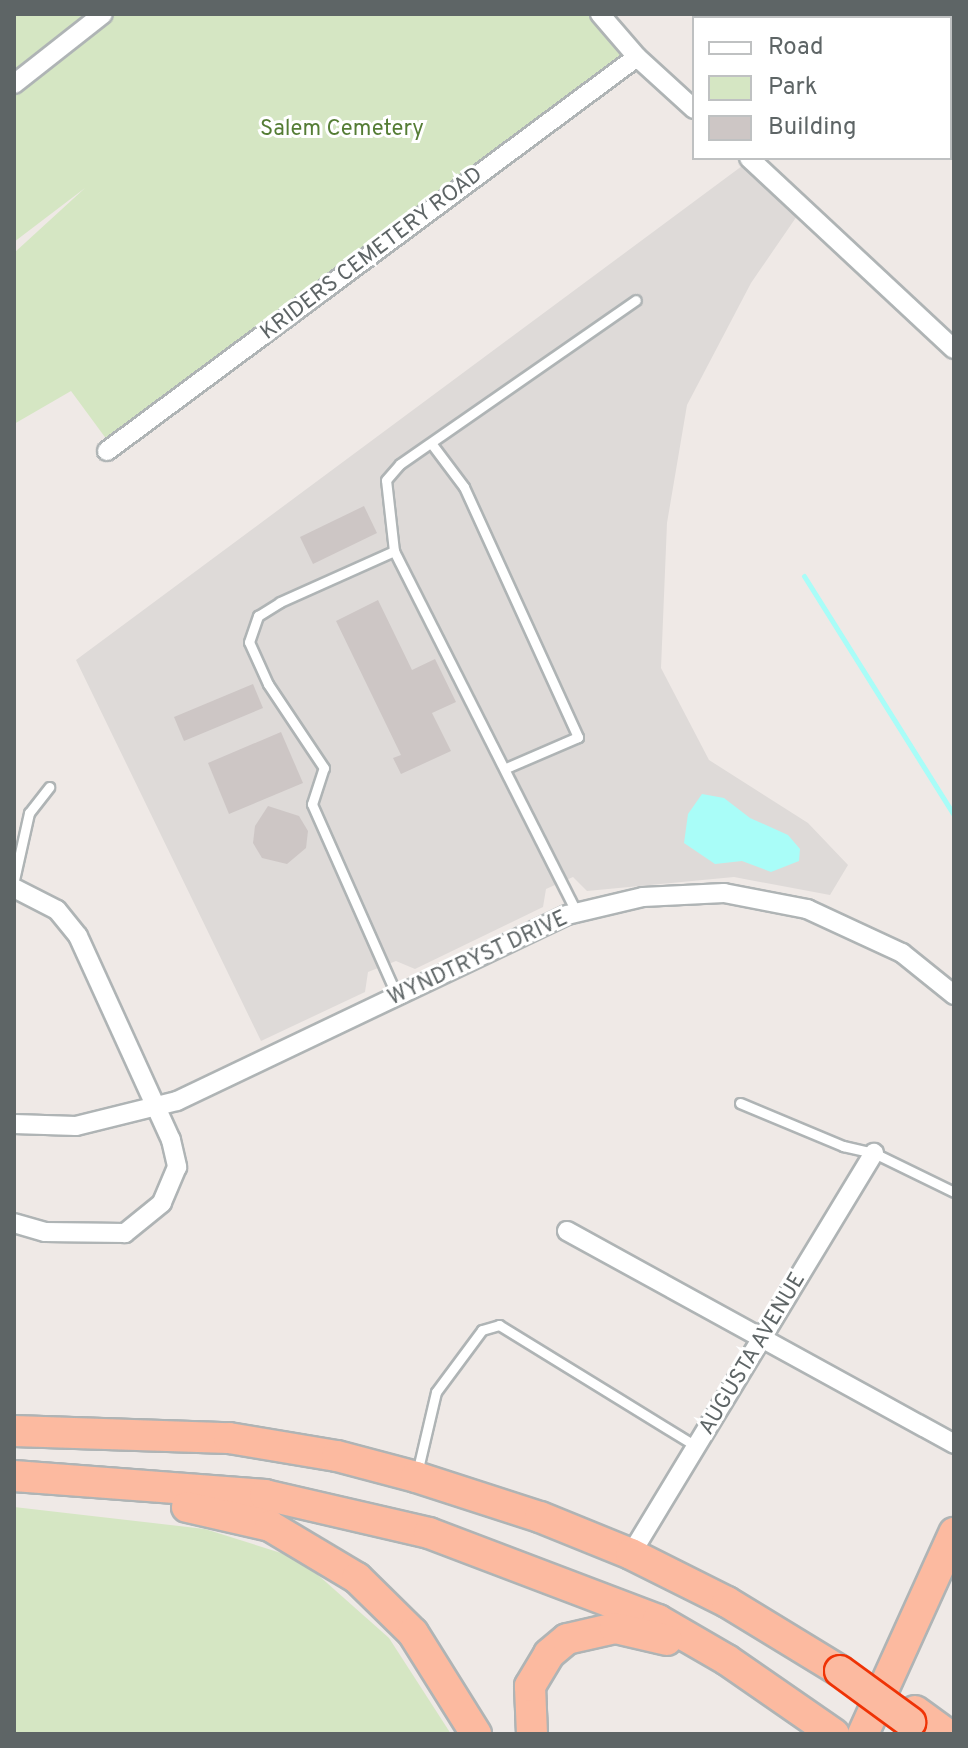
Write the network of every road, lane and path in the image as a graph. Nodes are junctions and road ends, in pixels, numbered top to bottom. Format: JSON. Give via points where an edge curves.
{"nodes":[{"id":1,"x":103,"y":14,"type":"edge"},
{"id":2,"x":600,"y":14,"type":"edge"},
{"id":3,"x":637,"y":57,"type":"junction"},
{"id":4,"x":14,"y":84,"type":"edge"},
{"id":5,"x":692,"y":107,"type":"edge"},
{"id":6,"x":751,"y":160,"type":"edge"},
{"id":7,"x":636,"y":300,"type":"dead end"},
{"id":8,"x":954,"y":349,"type":"edge"},
{"id":9,"x":431,"y":443,"type":"junction"},
{"id":10,"x":107,"y":451,"type":"dead end"},
{"id":11,"x":394,"y":551,"type":"junction"},
{"id":12,"x":506,"y":768,"type":"junction"},
{"id":13,"x":49,"y":787,"type":"dead end"},
{"id":14,"x":14,"y":880,"type":"edge"},
{"id":15,"x":14,"y":888,"type":"edge"},
{"id":16,"x":576,"y":912,"type":"junction"},
{"id":17,"x":949,"y":989,"type":"edge"},
{"id":18,"x":397,"y":996,"type":"junction"},
{"id":19,"x":740,"y":1103,"type":"dead end"},
{"id":20,"x":158,"y":1108,"type":"junction"},
{"id":21,"x":14,"y":1124,"type":"edge"},
{"id":22,"x":874,"y":1153,"type":"junction"},
{"id":23,"x":954,"y":1192,"type":"edge"},
{"id":24,"x":14,"y":1223,"type":"edge"},
{"id":25,"x":567,"y":1231,"type":"dead end"},
{"id":26,"x":762,"y":1338,"type":"junction"},
{"id":27,"x":14,"y":1431,"type":"edge"},
{"id":28,"x":954,"y":1444,"type":"edge"},
{"id":29,"x":696,"y":1446,"type":"junction"},
{"id":30,"x":14,"y":1476,"type":"edge"},
{"id":31,"x":416,"y":1477,"type":"junction"},
{"id":32,"x":14,"y":1492,"type":"edge"},
{"id":33,"x":950,"y":1551,"type":"edge"},
{"id":34,"x":631,"y":1554,"type":"junction"},
{"id":35,"x":917,"y":1722,"type":"edge"},
{"id":36,"x":827,"y":1729,"type":"edge"},
{"id":37,"x":476,"y":1734,"type":"edge"},
{"id":38,"x":532,"y":1734,"type":"edge"},
{"id":39,"x":863,"y":1734,"type":"edge"},
{"id":40,"x":947,"y":1734,"type":"edge"}],
"edges":[{"from":1,"to":4,"type":"street"},
{"from":2,"to":3,"type":"street"},
{"from":3,"to":5,"type":"street"},
{"from":3,"to":10,"type":"street","name":"KRIDERS CEMETERY ROAD"},
{"from":6,"to":8,"type":"street"},
{"from":7,"to":9,"type":"lane"},
{"from":9,"to":11,"type":"lane","via":[[386,480]]},
{"from":9,"to":12,"type":"lane","via":[[464,487],[578,737]]},
{"from":11,"to":12,"type":"lane"},
{"from":11,"to":18,"type":"lane","via":[[269,609],[258,616],[249,642],[268,684],[324,768],[312,804]]},
{"from":12,"to":16,"type":"lane"},
{"from":13,"to":14,"type":"lane","via":[[29,813]]},
{"from":15,"to":20,"type":"street","via":[[57,910],[78,936]]},
{"from":16,"to":17,"type":"street","name":"WYNDTRYST DRIVE","via":[[643,897],[724,893],[762,899],[840,920],[902,953]]},
{"from":16,"to":18,"type":"street","name":"WYNDTRYST DRIVE"},
{"from":18,"to":20,"type":"street","name":"WYNDTRYST DRIVE"},
{"from":19,"to":22,"type":"lane","via":[[843,1146]]},
{"from":20,"to":21,"type":"street","name":"WYNDTRYST DRIVE","via":[[76,1126]]},
{"from":20,"to":24,"type":"street","via":[[177,1167],[172,1187],[147,1221],[125,1233],[45,1232]]},
{"from":22,"to":23,"type":"lane"},
{"from":22,"to":26,"type":"street","name":"AUGUSTA AVENUE"},
{"from":25,"to":26,"type":"street"},
{"from":26,"to":28,"type":"street"},
{"from":26,"to":29,"type":"street","name":"AUGUSTA AVENUE"},
{"from":27,"to":31,"type":"highway","via":[[229,1438],[337,1456]]},
{"from":29,"to":31,"type":"lane","via":[[499,1325],[482,1330],[436,1392]]},
{"from":29,"to":34,"type":"street","name":"AUGUSTA AVENUE"},
{"from":30,"to":36,"type":"highway","via":[[265,1495],[429,1533],[658,1620]]},
{"from":31,"to":34,"type":"highway","via":[[540,1517]]},
{"from":32,"to":37,"type":"highway","via":[[214,1511],[270,1526],[315,1549],[393,1611]]},
{"from":33,"to":39,"type":"highway"},
{"from":34,"to":35,"type":"highway","bridge":true,"via":[[842,1665]]},
{"from":35,"to":40,"type":"highway"},
{"from":36,"to":38,"type":"highway","via":[[666,1639],[598,1628],[567,1639],[540,1666],[528,1697]]}]}
